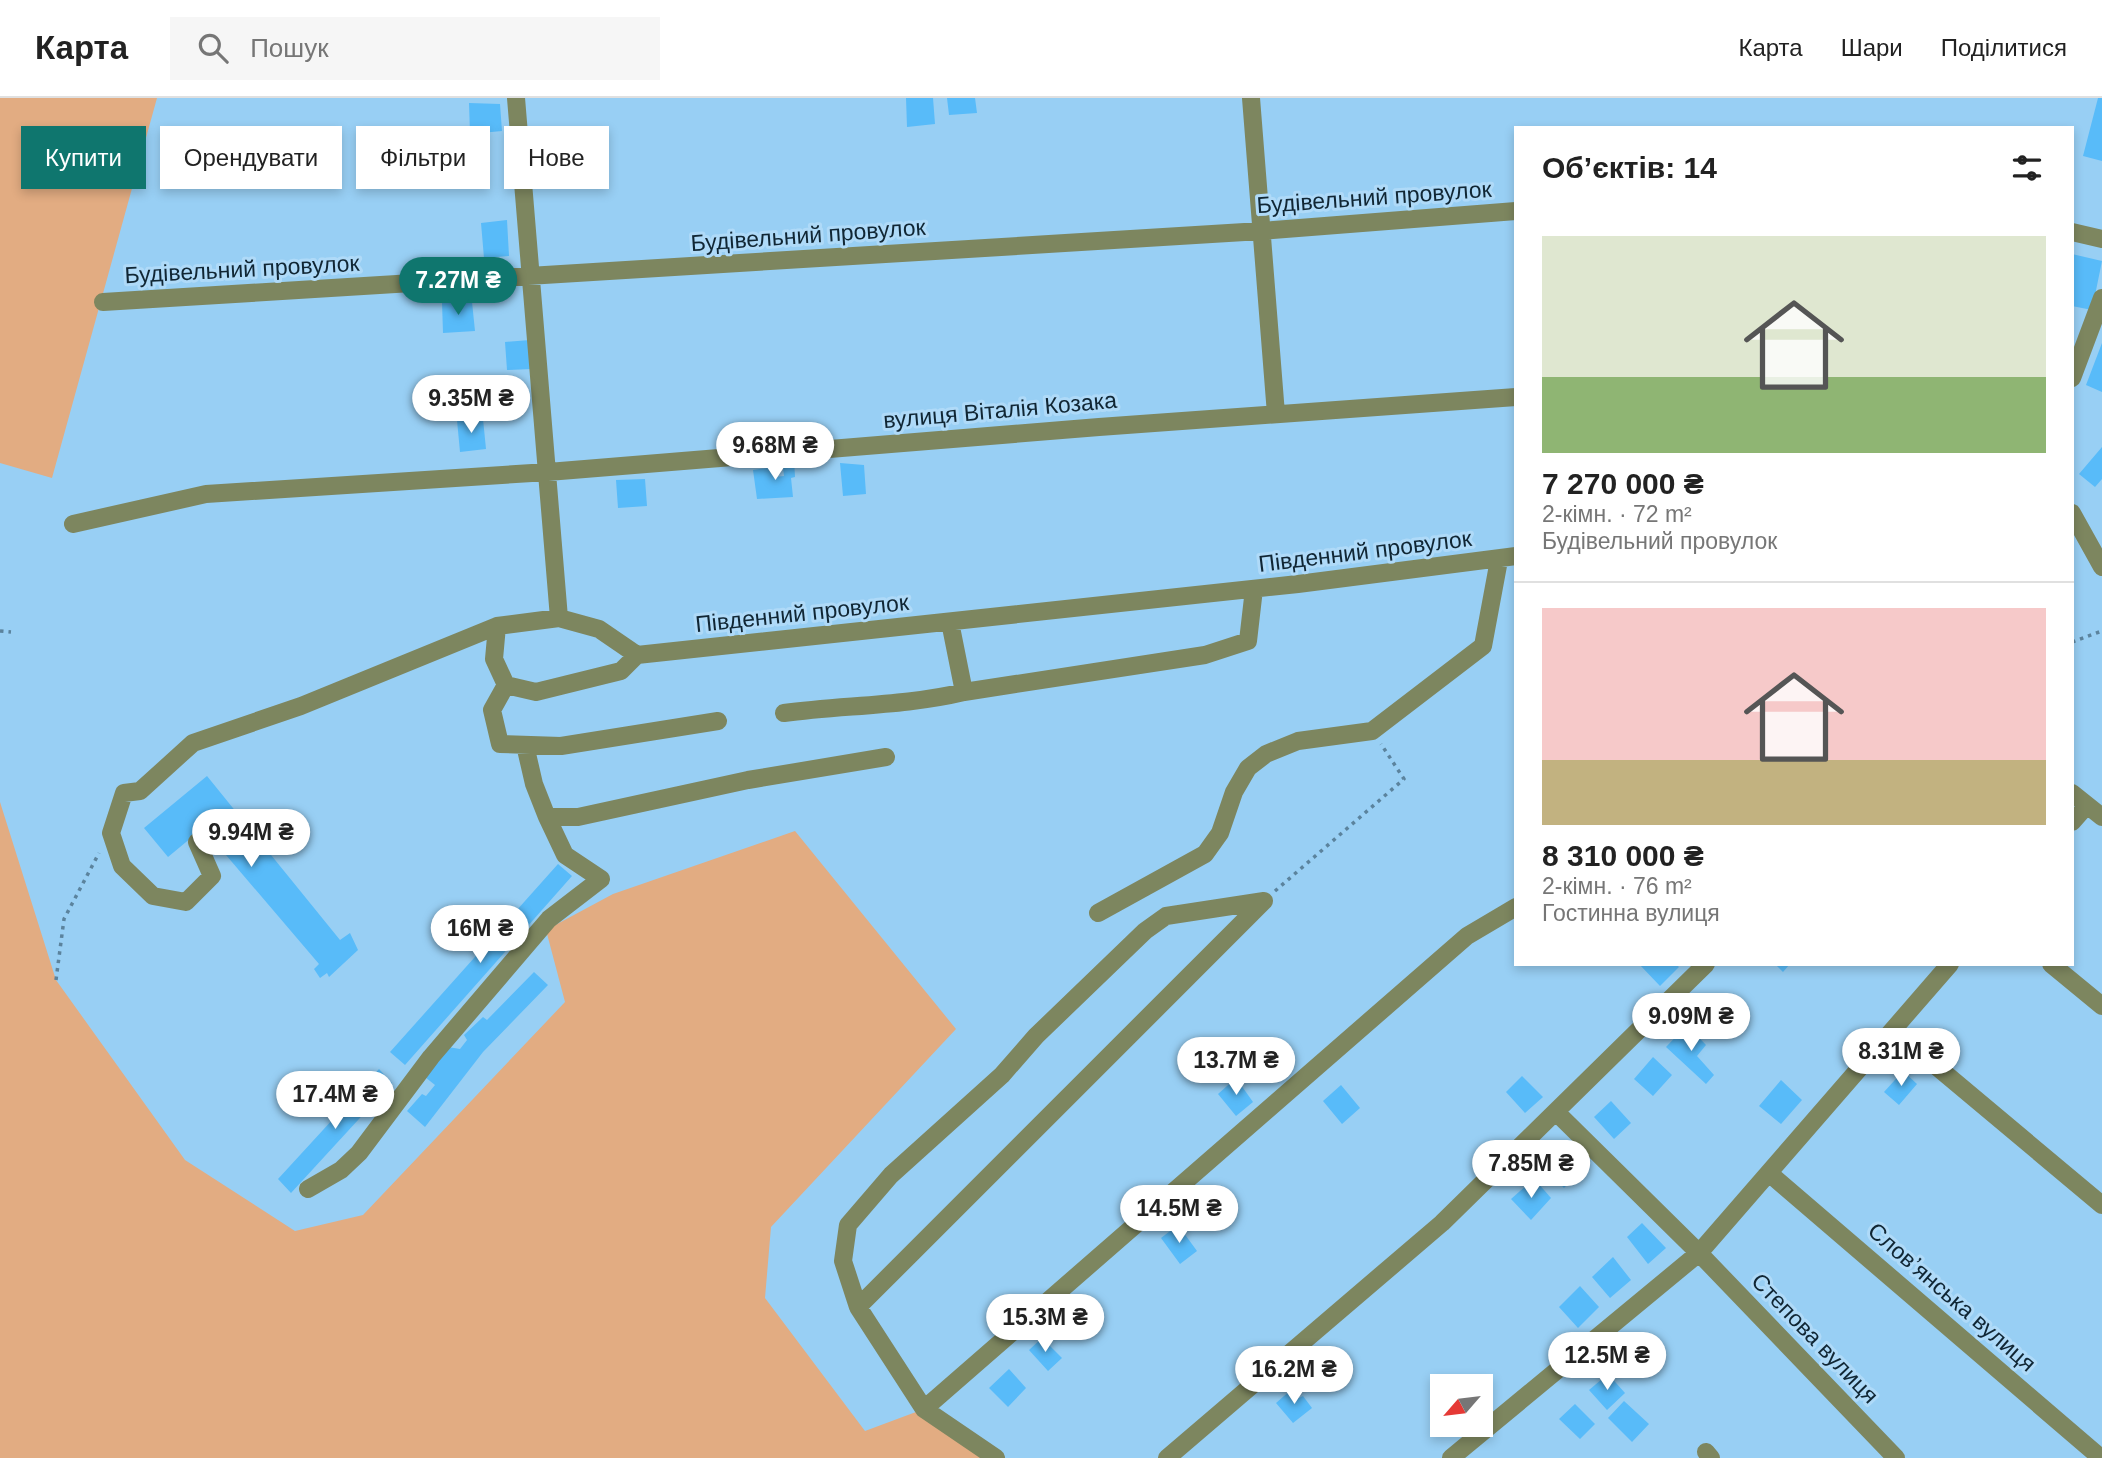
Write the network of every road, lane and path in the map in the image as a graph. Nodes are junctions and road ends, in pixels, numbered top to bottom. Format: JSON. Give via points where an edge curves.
{"nodes":[{"id":1,"x":516,"y":98,"type":"edge"},
{"id":2,"x":1251,"y":98,"type":"edge"},
{"id":3,"x":1514,"y":211,"type":"edge"},
{"id":4,"x":1261,"y":231,"type":"junction"},
{"id":5,"x":2074,"y":233,"type":"edge"},
{"id":6,"x":2102,"y":239,"type":"edge"},
{"id":7,"x":533,"y":276,"type":"junction"},
{"id":8,"x":2102,"y":298,"type":"edge"},
{"id":9,"x":103,"y":302,"type":"dead end"},
{"id":10,"x":2074,"y":373,"type":"edge"},
{"id":11,"x":1514,"y":397,"type":"edge"},
{"id":12,"x":1276,"y":414,"type":"junction"},
{"id":13,"x":548,"y":472,"type":"junction"},
{"id":14,"x":2074,"y":517,"type":"edge"},
{"id":15,"x":73,"y":524,"type":"dead end"},
{"id":16,"x":1507,"y":558,"type":"edge"},
{"id":17,"x":2102,"y":567,"type":"edge"},
{"id":18,"x":1254,"y":589,"type":"junction"},
{"id":19,"x":559,"y":618,"type":"junction"},
{"id":20,"x":950,"y":622,"type":"junction"},
{"id":21,"x":497,"y":626,"type":"junction"},
{"id":22,"x":0,"y":631,"type":"edge"},
{"id":23,"x":2102,"y":631,"type":"edge"},
{"id":24,"x":11,"y":632,"type":"dead end"},
{"id":25,"x":2074,"y":641,"type":"edge"},
{"id":26,"x":637,"y":655,"type":"junction"},
{"id":27,"x":506,"y":685,"type":"junction"},
{"id":28,"x":964,"y":692,"type":"junction"},
{"id":29,"x":784,"y":713,"type":"dead end"},
{"id":30,"x":718,"y":721,"type":"dead end"},
{"id":31,"x":1372,"y":731,"type":"junction"},
{"id":32,"x":525,"y":745,"type":"junction"},
{"id":33,"x":886,"y":757,"type":"dead end"},
{"id":34,"x":2074,"y":795,"type":"edge"},
{"id":35,"x":2087,"y":805,"type":"junction"},
{"id":36,"x":547,"y":817,"type":"junction"},
{"id":37,"x":2102,"y":817,"type":"edge"},
{"id":38,"x":2074,"y":820,"type":"edge"},
{"id":39,"x":111,"y":833,"type":"junction"},
{"id":40,"x":197,"y":842,"type":"dead end"},
{"id":41,"x":1264,"y":901,"type":"junction"},
{"id":42,"x":1514,"y":907,"type":"edge"},
{"id":43,"x":1098,"y":914,"type":"dead end"},
{"id":44,"x":1704,"y":966,"type":"edge"},
{"id":45,"x":1948,"y":966,"type":"edge"},
{"id":46,"x":2053,"y":966,"type":"edge"},
{"id":47,"x":56,"y":980,"type":"dead end"},
{"id":48,"x":2102,"y":1006,"type":"edge"},
{"id":49,"x":1894,"y":1030,"type":"junction"},
{"id":50,"x":1556,"y":1112,"type":"junction"},
{"id":51,"x":1770,"y":1174,"type":"junction"},
{"id":52,"x":308,"y":1189,"type":"dead end"},
{"id":53,"x":2102,"y":1205,"type":"edge"},
{"id":54,"x":1699,"y":1253,"type":"junction"},
{"id":55,"x":858,"y":1307,"type":"junction"},
{"id":56,"x":924,"y":1409,"type":"junction"},
{"id":57,"x":996,"y":1458,"type":"edge"},
{"id":58,"x":1167,"y":1458,"type":"edge"},
{"id":59,"x":1451,"y":1458,"type":"edge"},
{"id":60,"x":1896,"y":1458,"type":"edge"},
{"id":61,"x":2101,"y":1458,"type":"edge"}],
"edges":[{"from":1,"to":7,"type":"street"},
{"from":2,"to":4,"type":"street"},
{"from":3,"to":4,"type":"street","name":"Будівельний провулок"},
{"from":4,"to":7,"type":"street","name":"Будівельний провулок"},
{"from":4,"to":12,"type":"street"},
{"from":5,"to":6,"type":"street"},
{"from":7,"to":9,"type":"street","name":"Будівельний провулок"},
{"from":7,"to":13,"type":"street"},
{"from":8,"to":10,"type":"street"},
{"from":11,"to":12,"type":"street","name":"вулиця Віталія Козака"},
{"from":12,"to":13,"type":"street","name":"вулиця Віталія Козака"},
{"from":13,"to":15,"type":"street","name":"вулиця Віталія Козака","via":[[206,495]]},
{"from":13,"to":19,"type":"street"},
{"from":14,"to":17,"type":"street"},
{"from":16,"to":18,"type":"street","name":"Південний провулок"},
{"from":16,"to":31,"type":"street","via":[[1483,646]]},
{"from":18,"to":20,"type":"street","name":"Південний провулок"},
{"from":18,"to":28,"type":"street","via":[[1248,641],[1205,655]]},
{"from":19,"to":21,"type":"street"},
{"from":19,"to":26,"type":"street","via":[[599,629]]},
{"from":20,"to":26,"type":"street","name":"Південний провулок"},
{"from":20,"to":28,"type":"street"},
{"from":21,"to":27,"type":"street","via":[[494,659]]},
{"from":21,"to":39,"type":"street","via":[[301,706],[193,743],[140,791],[124,793]]},
{"from":22,"to":24,"type":"path"},
{"from":23,"to":25,"type":"path"},
{"from":26,"to":27,"type":"street","via":[[621,671],[536,692]]},
{"from":27,"to":32,"type":"street","via":[[492,709],[500,744]]},
{"from":28,"to":29,"type":"street","via":[[932,700]]},
{"from":30,"to":32,"type":"street","via":[[561,746]]},
{"from":31,"to":41,"type":"path","via":[[1404,779]]},
{"from":31,"to":43,"type":"street","via":[[1298,741],[1266,754],[1248,768],[1220,833],[1205,854]]},
{"from":32,"to":36,"type":"street"},
{"from":33,"to":36,"type":"street","via":[[748,780],[578,817]]},
{"from":34,"to":35,"type":"street"},
{"from":35,"to":37,"type":"street"},
{"from":35,"to":38,"type":"street"},
{"from":36,"to":52,"type":"street","via":[[565,855],[601,879],[550,919],[431,1057],[359,1153],[325,1182]]},
{"from":39,"to":40,"type":"street","via":[[122,866],[153,896],[186,902],[212,876]]},
{"from":39,"to":47,"type":"path","via":[[64,919]]},
{"from":41,"to":55,"type":"street"},
{"from":41,"to":55,"type":"street","via":[[1166,916],[1145,931],[1002,1075],[891,1175],[848,1225],[843,1261]]},
{"from":42,"to":56,"type":"street","via":[[1467,936]]},
{"from":44,"to":50,"type":"street"},
{"from":45,"to":49,"type":"street"},
{"from":46,"to":48,"type":"street"},
{"from":49,"to":51,"type":"street"},
{"from":49,"to":53,"type":"street"},
{"from":50,"to":54,"type":"street","name":"Степова вулиця"},
{"from":50,"to":58,"type":"street","via":[[1442,1223]]},
{"from":51,"to":54,"type":"street"},
{"from":51,"to":61,"type":"street","name":"Словʼянська вулиця"},
{"from":54,"to":59,"type":"street"},
{"from":54,"to":60,"type":"street","name":"Степова вулиця"},
{"from":55,"to":56,"type":"street"},
{"from":56,"to":57,"type":"street"}]}
